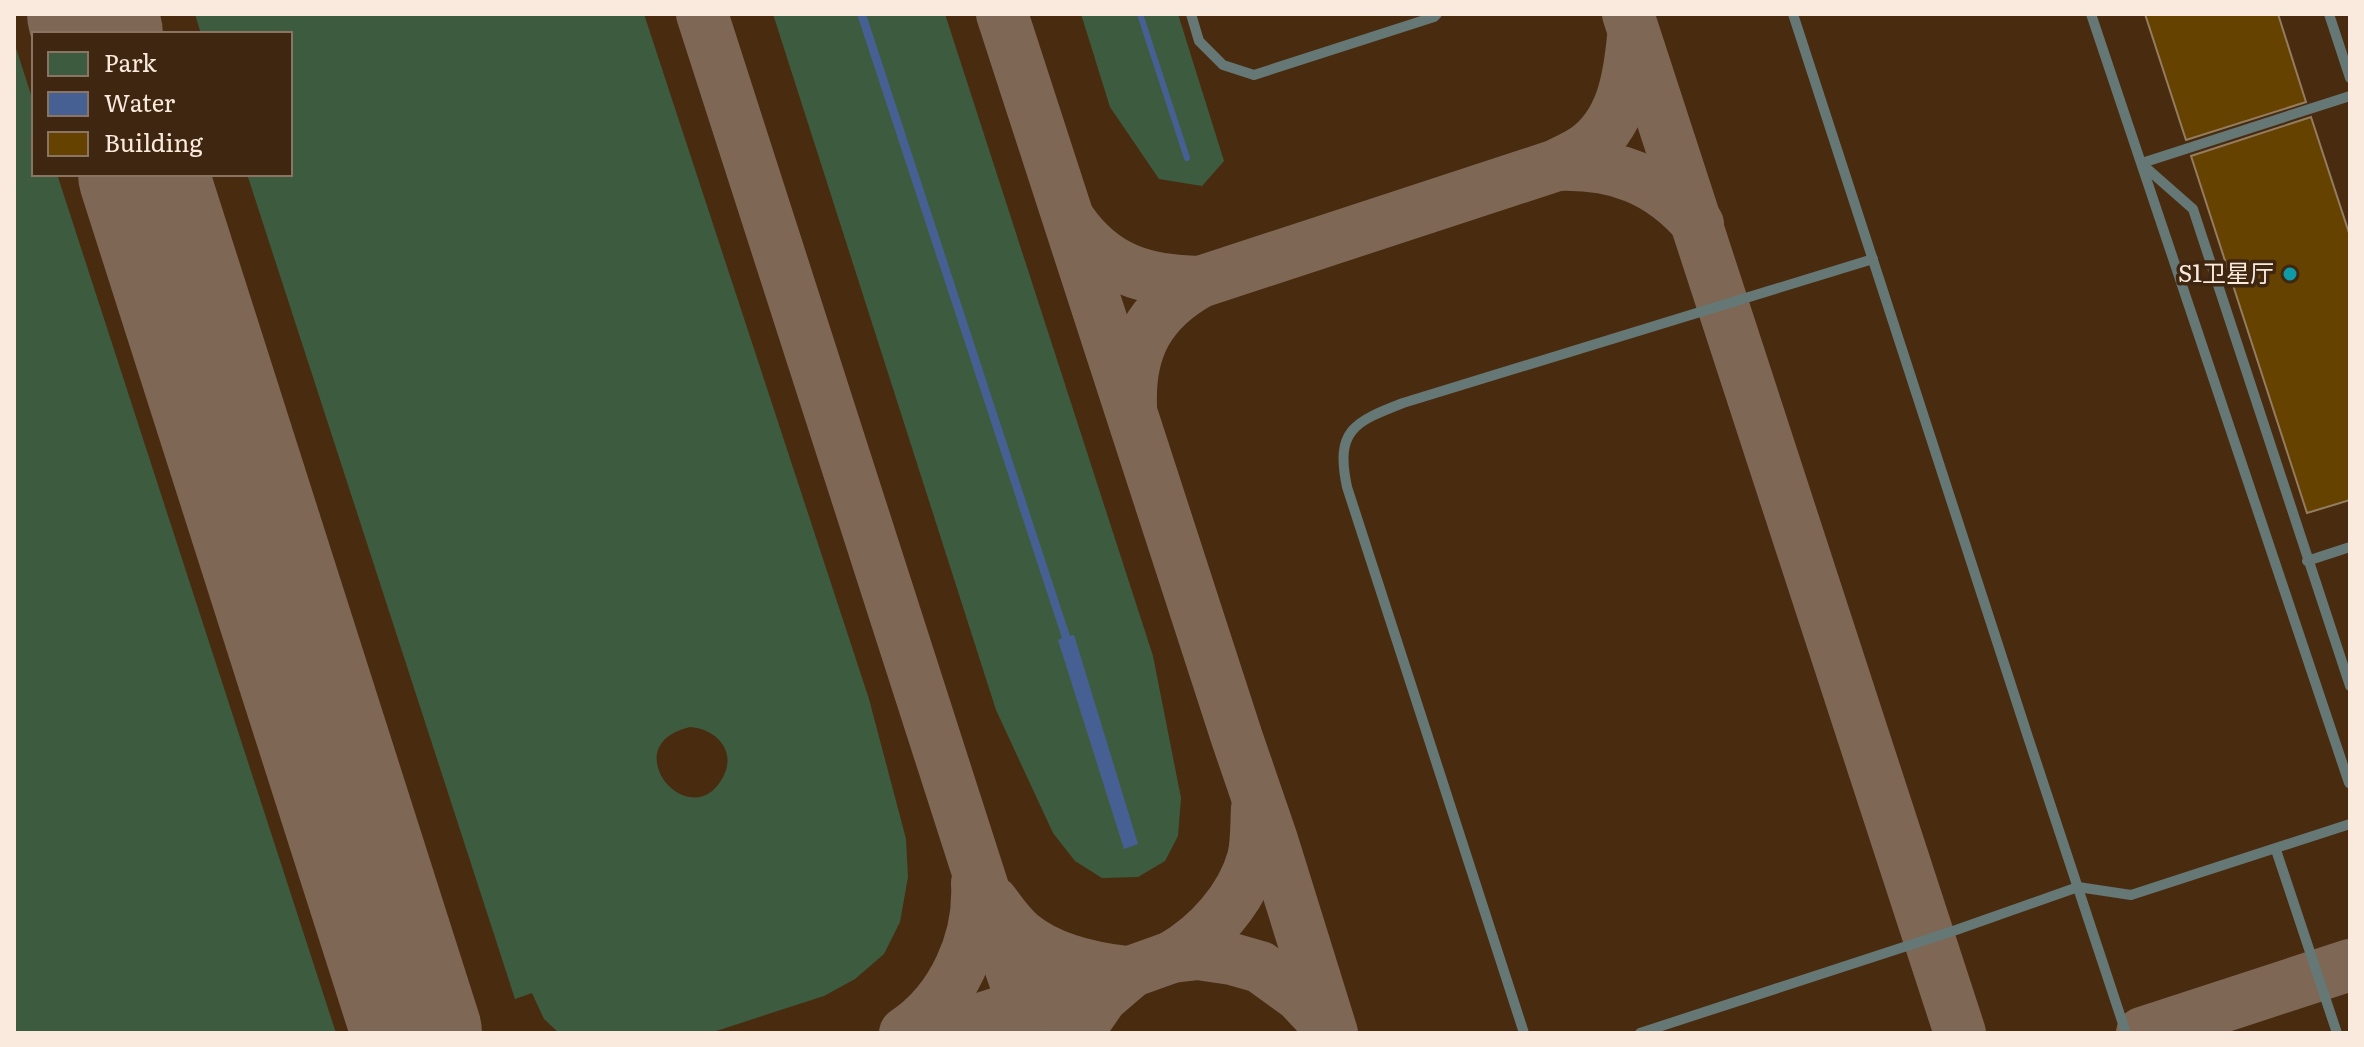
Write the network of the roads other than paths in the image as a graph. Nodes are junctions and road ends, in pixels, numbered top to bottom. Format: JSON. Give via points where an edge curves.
{"nodes":[{"id":1,"x":1191,"y":14,"type":"edge"},
{"id":2,"x":1437,"y":14,"type":"edge"},
{"id":3,"x":1793,"y":14,"type":"edge"},
{"id":4,"x":2091,"y":14,"type":"edge"},
{"id":5,"x":2329,"y":14,"type":"edge"},
{"id":6,"x":2350,"y":78,"type":"edge"},
{"id":7,"x":2350,"y":96,"type":"edge"},
{"id":8,"x":2142,"y":163,"type":"junction"},
{"id":9,"x":1873,"y":259,"type":"junction"},
{"id":10,"x":2350,"y":547,"type":"edge"},
{"id":11,"x":2307,"y":561,"type":"junction"},
{"id":12,"x":2350,"y":686,"type":"edge"},
{"id":13,"x":2349,"y":783,"type":"edge"},
{"id":14,"x":2350,"y":824,"type":"edge"},
{"id":15,"x":2276,"y":850,"type":"junction"},
{"id":16,"x":2078,"y":887,"type":"junction"},
{"id":17,"x":1524,"y":1033,"type":"edge"},
{"id":18,"x":1640,"y":1033,"type":"edge"},
{"id":19,"x":2126,"y":1033,"type":"edge"},
{"id":20,"x":2337,"y":1033,"type":"edge"}],
"edges":[{"from":1,"to":2,"type":"lane","via":[[1199,41],[1223,65],[1254,75]]},
{"from":3,"to":9,"type":"lane"},
{"from":4,"to":8,"type":"lane"},
{"from":5,"to":6,"type":"lane"},
{"from":7,"to":8,"type":"lane"},
{"from":8,"to":11,"type":"lane","via":[[2193,209]]},
{"from":8,"to":13,"type":"lane"},
{"from":9,"to":16,"type":"lane"},
{"from":9,"to":17,"type":"lane","via":[[1403,403],[1367,417],[1353,427],[1345,444],[1347,487]]},
{"from":10,"to":11,"type":"lane"},
{"from":11,"to":12,"type":"lane"},
{"from":14,"to":15,"type":"lane"},
{"from":15,"to":16,"type":"lane","via":[[2131,895]]},
{"from":15,"to":20,"type":"lane"},
{"from":16,"to":18,"type":"lane"},
{"from":16,"to":19,"type":"lane"}]}
